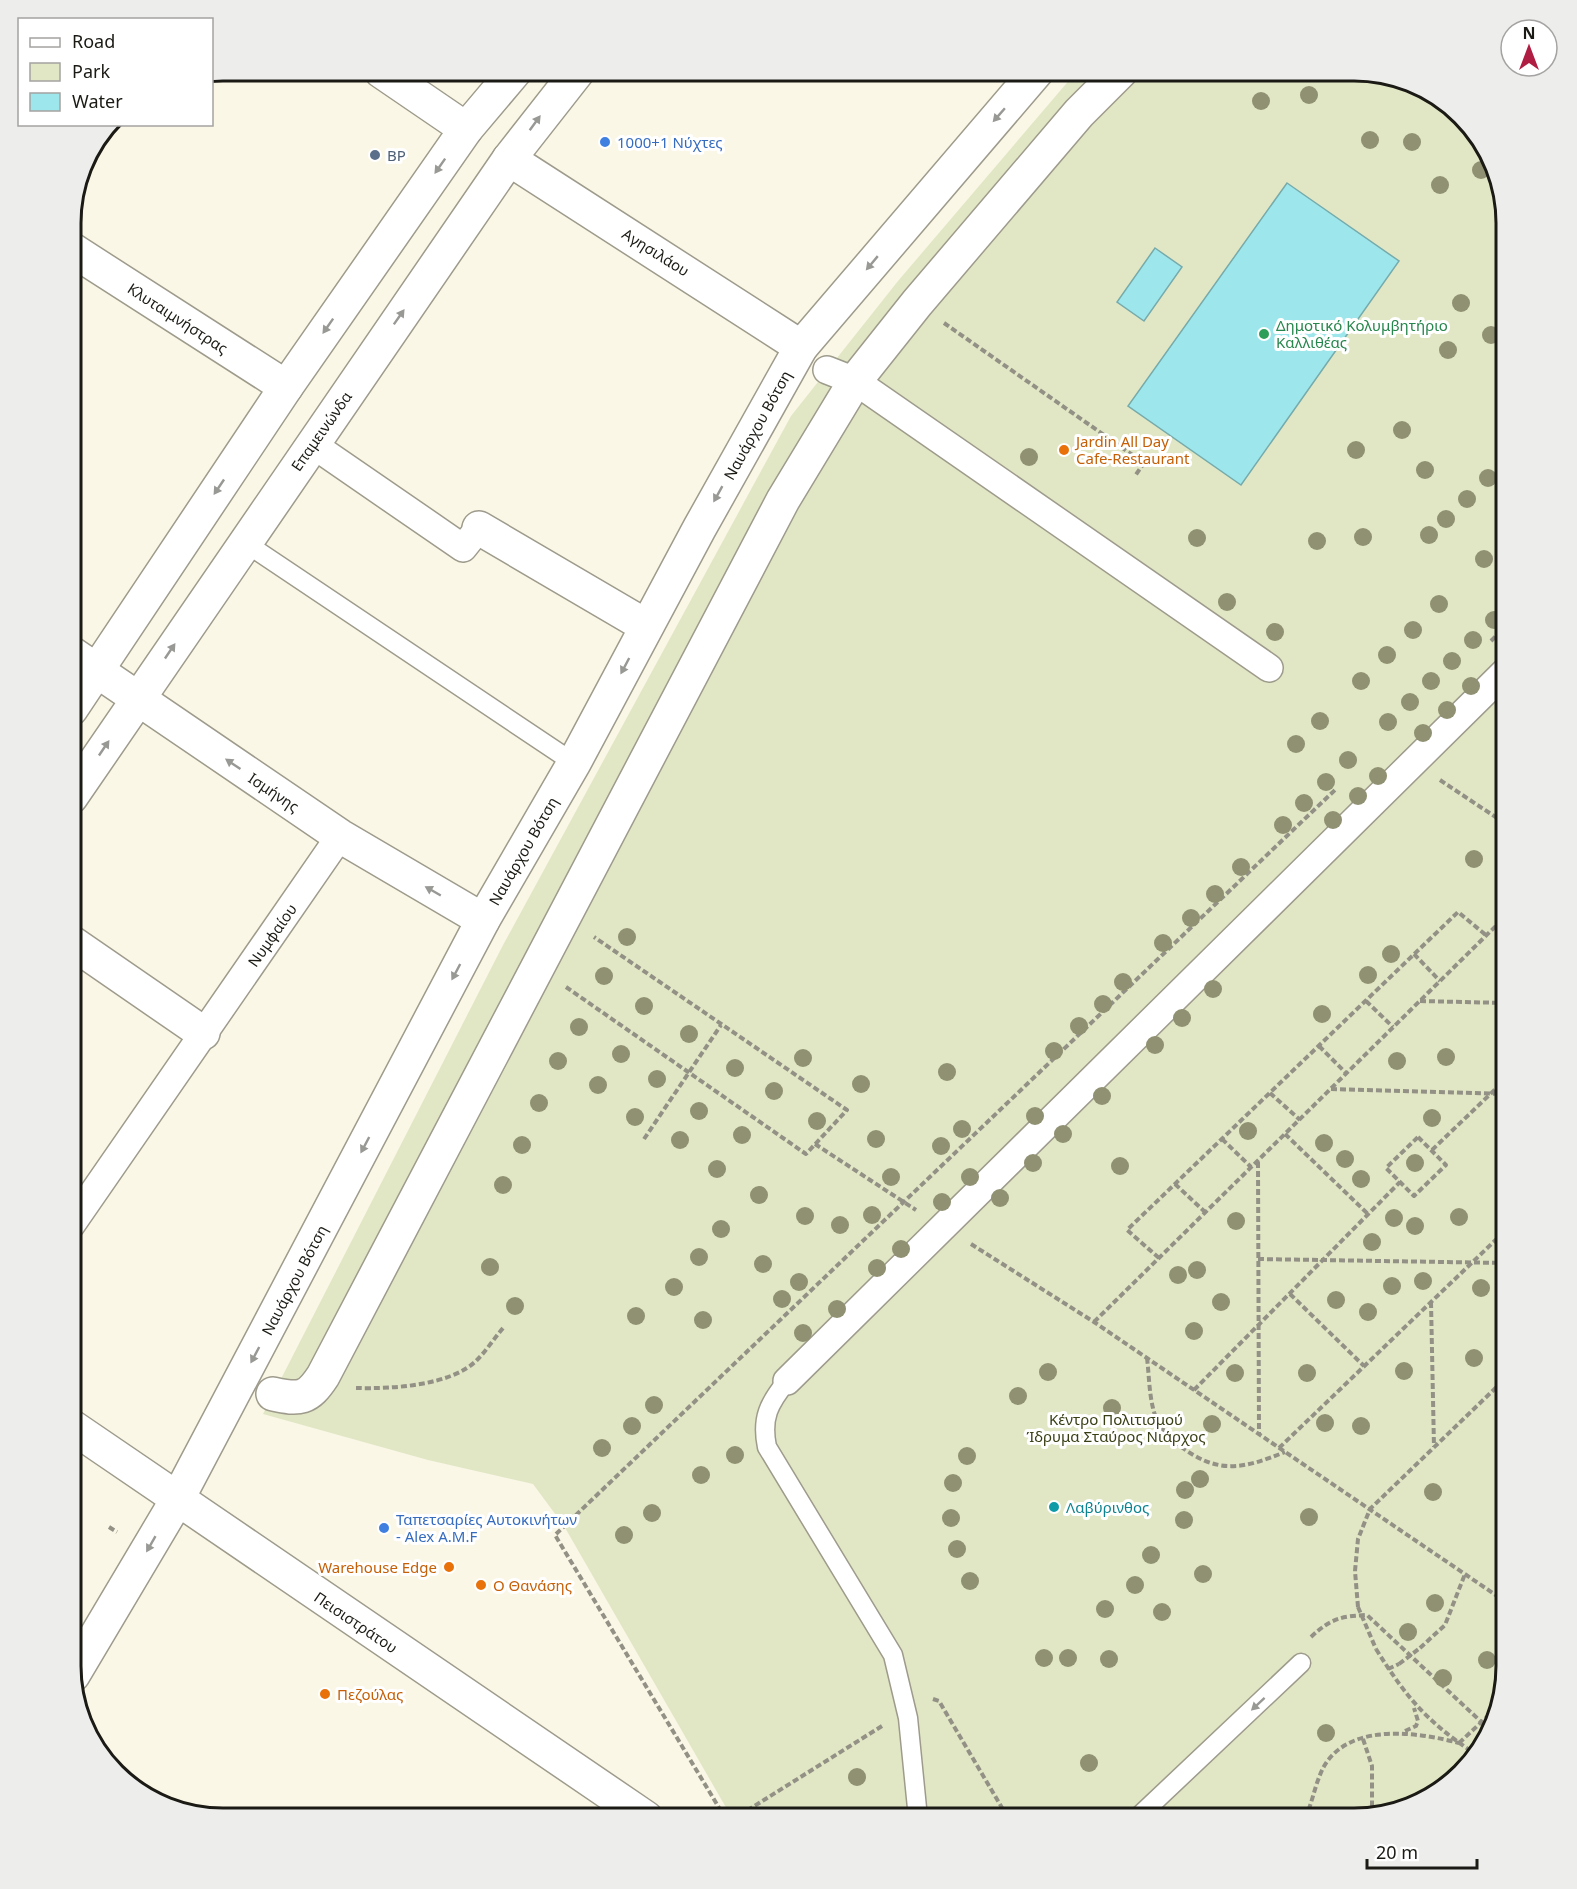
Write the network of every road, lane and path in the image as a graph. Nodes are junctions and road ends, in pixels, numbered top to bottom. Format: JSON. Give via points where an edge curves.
{"nodes":[{"id":1,"x":397,"y":81,"type":"edge"},
{"id":2,"x":507,"y":81,"type":"edge"},
{"id":3,"x":570,"y":81,"type":"edge"},
{"id":4,"x":1028,"y":81,"type":"edge"},
{"id":5,"x":1111,"y":81,"type":"edge"},
{"id":6,"x":466,"y":129,"type":"junction"},
{"id":7,"x":509,"y":159,"type":"junction"},
{"id":8,"x":81,"y":255,"type":"edge"},
{"id":9,"x":917,"y":303,"type":"junction"},
{"id":10,"x":801,"y":347,"type":"junction"},
{"id":11,"x":841,"y":375,"type":"junction"},
{"id":12,"x":286,"y":387,"type":"junction"},
{"id":13,"x":312,"y":444,"type":"junction"},
{"id":14,"x":1135,"y":476,"type":"dead end"},
{"id":15,"x":479,"y":528,"type":"joint"},
{"id":16,"x":244,"y":542,"type":"junction"},
{"id":17,"x":646,"y":626,"type":"junction"},
{"id":18,"x":1496,"y":636,"type":"edge"},
{"id":19,"x":1489,"y":643,"type":"dead end"},
{"id":20,"x":84,"y":662,"type":"edge"},
{"id":21,"x":1269,"y":668,"type":"dead end"},
{"id":22,"x":1496,"y":681,"type":"edge"},
{"id":23,"x":137,"y":699,"type":"junction"},
{"id":24,"x":574,"y":763,"type":"junction"},
{"id":25,"x":1438,"y":778,"type":"dead end"},
{"id":26,"x":81,"y":782,"type":"edge"},
{"id":27,"x":1343,"y":782,"type":"dead end"},
{"id":28,"x":1496,"y":817,"type":"edge"},
{"id":29,"x":340,"y":836,"type":"junction"},
{"id":30,"x":564,"y":916,"type":"junction"},
{"id":31,"x":483,"y":920,"type":"junction"},
{"id":32,"x":1496,"y":927,"type":"edge"},
{"id":33,"x":1487,"y":936,"type":"junction"},
{"id":34,"x":81,"y":949,"type":"edge"},
{"id":35,"x":1414,"y":954,"type":"junction"},
{"id":36,"x":537,"y":967,"type":"junction"},
{"id":37,"x":1440,"y":981,"type":"junction"},
{"id":38,"x":1366,"y":1001,"type":"junction"},
{"id":39,"x":1420,"y":1001,"type":"junction"},
{"id":40,"x":1496,"y":1003,"type":"edge"},
{"id":41,"x":721,"y":1024,"type":"junction"},
{"id":42,"x":1393,"y":1028,"type":"junction"},
{"id":43,"x":203,"y":1033,"type":"junction"},
{"id":44,"x":1319,"y":1046,"type":"junction"},
{"id":45,"x":689,"y":1072,"type":"junction"},
{"id":46,"x":1346,"y":1073,"type":"junction"},
{"id":47,"x":1330,"y":1089,"type":"junction"},
{"id":48,"x":1496,"y":1089,"type":"edge"},
{"id":49,"x":1270,"y":1093,"type":"junction"},
{"id":50,"x":1491,"y":1094,"type":"junction"},
{"id":51,"x":1496,"y":1094,"type":"edge"},
{"id":52,"x":1300,"y":1120,"type":"junction"},
{"id":53,"x":1285,"y":1134,"type":"junction"},
{"id":54,"x":644,"y":1139,"type":"dead end"},
{"id":55,"x":1222,"y":1139,"type":"junction"},
{"id":56,"x":815,"y":1144,"type":"junction"},
{"id":57,"x":1432,"y":1150,"type":"junction"},
{"id":58,"x":1258,"y":1161,"type":"junction"},
{"id":59,"x":1251,"y":1167,"type":"junction"},
{"id":60,"x":1400,"y":1182,"type":"junction"},
{"id":61,"x":1175,"y":1184,"type":"junction"},
{"id":62,"x":904,"y":1202,"type":"junction"},
{"id":63,"x":81,"y":1210,"type":"edge"},
{"id":64,"x":1205,"y":1212,"type":"junction"},
{"id":65,"x":1369,"y":1215,"type":"junction"},
{"id":66,"x":952,"y":1233,"type":"junction"},
{"id":67,"x":1496,"y":1240,"type":"edge"},
{"id":68,"x":1159,"y":1258,"type":"junction"},
{"id":69,"x":1258,"y":1259,"type":"junction"},
{"id":70,"x":1323,"y":1260,"type":"junction"},
{"id":71,"x":1473,"y":1262,"type":"junction"},
{"id":72,"x":1496,"y":1263,"type":"edge"},
{"id":73,"x":1290,"y":1294,"type":"junction"},
{"id":74,"x":1431,"y":1302,"type":"junction"},
{"id":75,"x":1094,"y":1322,"type":"junction"},
{"id":76,"x":1258,"y":1325,"type":"junction"},
{"id":77,"x":504,"y":1327,"type":"dead end"},
{"id":78,"x":1147,"y":1358,"type":"junction"},
{"id":79,"x":1364,"y":1366,"type":"junction"},
{"id":80,"x":323,"y":1376,"type":"junction"},
{"id":81,"x":787,"y":1381,"type":"joint"},
{"id":82,"x":239,"y":1384,"type":"junction"},
{"id":83,"x":1496,"y":1388,"type":"edge"},
{"id":84,"x":1194,"y":1390,"type":"junction"},
{"id":85,"x":273,"y":1394,"type":"joint"},
{"id":86,"x":81,"y":1434,"type":"edge"},
{"id":87,"x":1259,"y":1434,"type":"junction"},
{"id":88,"x":1279,"y":1448,"type":"junction"},
{"id":89,"x":1434,"y":1448,"type":"junction"},
{"id":90,"x":1286,"y":1452,"type":"junction"},
{"id":91,"x":177,"y":1500,"type":"junction"},
{"id":92,"x":1370,"y":1509,"type":"junction"},
{"id":93,"x":1465,"y":1574,"type":"junction"},
{"id":94,"x":1496,"y":1595,"type":"edge"},
{"id":95,"x":81,"y":1662,"type":"edge"},
{"id":96,"x":1301,"y":1663,"type":"dead end"},
{"id":97,"x":1388,"y":1669,"type":"junction"},
{"id":98,"x":1408,"y":1698,"type":"junction"},
{"id":99,"x":906,"y":1712,"type":"junction"},
{"id":100,"x":1485,"y":1718,"type":"edge"},
{"id":101,"x":1402,"y":1732,"type":"junction"},
{"id":102,"x":1363,"y":1739,"type":"junction"},
{"id":103,"x":1459,"y":1743,"type":"junction"},
{"id":104,"x":1469,"y":1749,"type":"edge"},
{"id":105,"x":1372,"y":1807,"type":"edge"},
{"id":106,"x":628,"y":1808,"type":"edge"},
{"id":107,"x":719,"y":1808,"type":"edge"},
{"id":108,"x":751,"y":1808,"type":"edge"},
{"id":109,"x":917,"y":1808,"type":"edge"},
{"id":110,"x":1002,"y":1808,"type":"edge"},
{"id":111,"x":1148,"y":1808,"type":"edge"},
{"id":112,"x":1308,"y":1808,"type":"edge"}],
"edges":[{"from":1,"to":6,"type":"street"},
{"from":2,"to":6,"type":"street"},
{"from":7,"to":3,"type":"street","name":"Επαμεινώνδα","one_way":true},
{"from":4,"to":10,"type":"street","name":"Ναυάρχου Βότση","one_way":true},
{"from":5,"to":9,"type":"street","via":[[1079,113]]},
{"from":6,"to":12,"type":"street","one_way":true},
{"from":7,"to":10,"type":"street","name":"Αγησιλάου"},
{"from":13,"to":7,"type":"street","name":"Επαμεινώνδα","one_way":true},
{"from":8,"to":12,"type":"street","name":"Κλυταιμνήστρας"},
{"from":9,"to":11,"type":"street"},
{"from":9,"to":14,"type":"path","via":[[1144,463]]},
{"from":10,"to":17,"type":"street","name":"Ναυάρχου Βότση","one_way":true},
{"from":11,"to":21,"type":"street"},
{"from":11,"to":30,"type":"street","via":[[783,500]]},
{"from":12,"to":20,"type":"street","one_way":true},
{"from":13,"to":15,"type":"street","via":[[463,548]]},
{"from":13,"to":16,"type":"street","name":"Επαμεινώνδα"},
{"from":15,"to":17,"type":"street"},
{"from":23,"to":16,"type":"street","name":"Επαμεινώνδα","one_way":true},
{"from":16,"to":24,"type":"lane"},
{"from":17,"to":24,"type":"street","name":"Ναυάρχου Βότση","one_way":true},
{"from":18,"to":19,"type":"path"},
{"from":20,"to":23,"type":"street","name":"Ισμήνης"},
{"from":22,"to":66,"type":"street"},
{"from":26,"to":23,"type":"street","name":"Επαμεινώνδα","one_way":true},
{"from":29,"to":23,"type":"street","name":"Ισμήνης","one_way":true},
{"from":24,"to":31,"type":"street","name":"Ναυάρχου Βότση"},
{"from":25,"to":28,"type":"path"},
{"from":27,"to":62,"type":"path"},
{"from":31,"to":29,"type":"street","name":"Ισμήνης","one_way":true},
{"from":29,"to":43,"type":"street","name":"Νυμφαίου"},
{"from":30,"to":36,"type":"street"},
{"from":30,"to":41,"type":"path"},
{"from":31,"to":82,"type":"street","name":"Ναυάρχου Βότση","one_way":true},
{"from":32,"to":33,"type":"path"},
{"from":33,"to":35,"type":"path","via":[[1458,912]]},
{"from":33,"to":37,"type":"path"},
{"from":34,"to":43,"type":"street"},
{"from":35,"to":37,"type":"path"},
{"from":35,"to":38,"type":"path"},
{"from":36,"to":45,"type":"path"},
{"from":36,"to":80,"type":"street"},
{"from":37,"to":39,"type":"path"},
{"from":38,"to":42,"type":"path"},
{"from":38,"to":44,"type":"path"},
{"from":39,"to":40,"type":"path"},
{"from":39,"to":42,"type":"path"},
{"from":41,"to":45,"type":"path"},
{"from":41,"to":56,"type":"path","via":[[847,1110]]},
{"from":42,"to":46,"type":"path"},
{"from":43,"to":63,"type":"street","name":"Νυμφαίου"},
{"from":44,"to":46,"type":"path"},
{"from":44,"to":49,"type":"path"},
{"from":45,"to":54,"type":"path"},
{"from":45,"to":56,"type":"path","via":[[806,1154]]},
{"from":46,"to":47,"type":"path"},
{"from":47,"to":50,"type":"path"},
{"from":47,"to":52,"type":"path"},
{"from":48,"to":50,"type":"path"},
{"from":49,"to":52,"type":"path"},
{"from":49,"to":55,"type":"path"},
{"from":50,"to":51,"type":"path"},
{"from":50,"to":57,"type":"path"},
{"from":52,"to":53,"type":"path"},
{"from":53,"to":58,"type":"path"},
{"from":53,"to":65,"type":"path"},
{"from":55,"to":59,"type":"path"},
{"from":55,"to":61,"type":"path"},
{"from":56,"to":62,"type":"path"},
{"from":57,"to":60,"type":"path","via":[[1418,1137],[1386,1168]]},
{"from":57,"to":60,"type":"path","via":[[1446,1165],[1414,1196]]},
{"from":58,"to":59,"type":"path"},
{"from":58,"to":69,"type":"path"},
{"from":59,"to":64,"type":"path"},
{"from":60,"to":65,"type":"path"},
{"from":61,"to":64,"type":"path"},
{"from":61,"to":68,"type":"path","via":[[1127,1230]]},
{"from":62,"to":66,"type":"path"},
{"from":62,"to":107,"type":"path","via":[[555,1535]]},
{"from":64,"to":68,"type":"path"},
{"from":65,"to":70,"type":"path"},
{"from":66,"to":75,"type":"path"},
{"from":66,"to":81,"type":"street"},
{"from":67,"to":71,"type":"path"},
{"from":68,"to":75,"type":"path"},
{"from":69,"to":70,"type":"path"},
{"from":69,"to":76,"type":"path"},
{"from":70,"to":71,"type":"path"},
{"from":70,"to":73,"type":"path"},
{"from":71,"to":72,"type":"path"},
{"from":71,"to":74,"type":"path"},
{"from":73,"to":76,"type":"path"},
{"from":73,"to":79,"type":"path"},
{"from":74,"to":79,"type":"path"},
{"from":74,"to":89,"type":"path"},
{"from":75,"to":78,"type":"path"},
{"from":76,"to":84,"type":"path"},
{"from":76,"to":87,"type":"path"},
{"from":77,"to":80,"type":"path","via":[[476,1361],[440,1380],[391,1389],[351,1388]]},
{"from":78,"to":84,"type":"path"},
{"from":78,"to":90,"type":"path","via":[[1153,1409],[1160,1425],[1196,1458],[1214,1466],[1234,1467]]},
{"from":79,"to":88,"type":"path"},
{"from":80,"to":85,"type":"street","via":[[310,1394],[293,1398]]},
{"from":81,"to":99,"type":"lane","via":[[765,1413],[767,1447],[893,1655]]},
{"from":82,"to":85,"type":"lane"},
{"from":82,"to":91,"type":"street","name":"Ναυάρχου Βότση"},
{"from":83,"to":89,"type":"path"},
{"from":84,"to":87,"type":"path"},
{"from":86,"to":91,"type":"street","name":"Πεισιστράτου"},
{"from":87,"to":88,"type":"path"},
{"from":88,"to":90,"type":"path"},
{"from":89,"to":92,"type":"path"},
{"from":90,"to":92,"type":"path"},
{"from":91,"to":95,"type":"street","name":"Ναυάρχου Βότση","one_way":true},
{"from":91,"to":106,"type":"street","name":"Πεισιστράτου"},
{"from":92,"to":93,"type":"path"},
{"from":92,"to":97,"type":"path","bridge":true,"via":[[1358,1539],[1355,1571],[1359,1607]]},
{"from":93,"to":94,"type":"path"},
{"from":93,"to":97,"type":"path","bridge":true,"via":[[1445,1625]]},
{"from":96,"to":111,"type":"lane","one_way":true},
{"from":97,"to":98,"type":"path"},
{"from":98,"to":101,"type":"path","via":[[1418,1721]]},
{"from":98,"to":103,"type":"path"},
{"from":99,"to":108,"type":"path"},
{"from":99,"to":109,"type":"lane"},
{"from":99,"to":110,"type":"path","via":[[929,1698],[939,1701]]},
{"from":100,"to":103,"type":"path","bridge":true},
{"from":101,"to":102,"type":"path"},
{"from":101,"to":103,"type":"path"},
{"from":102,"to":105,"type":"path","via":[[1371,1766]]},
{"from":102,"to":112,"type":"path","via":[[1344,1746],[1329,1758]]},
{"from":103,"to":104,"type":"path"}]}
